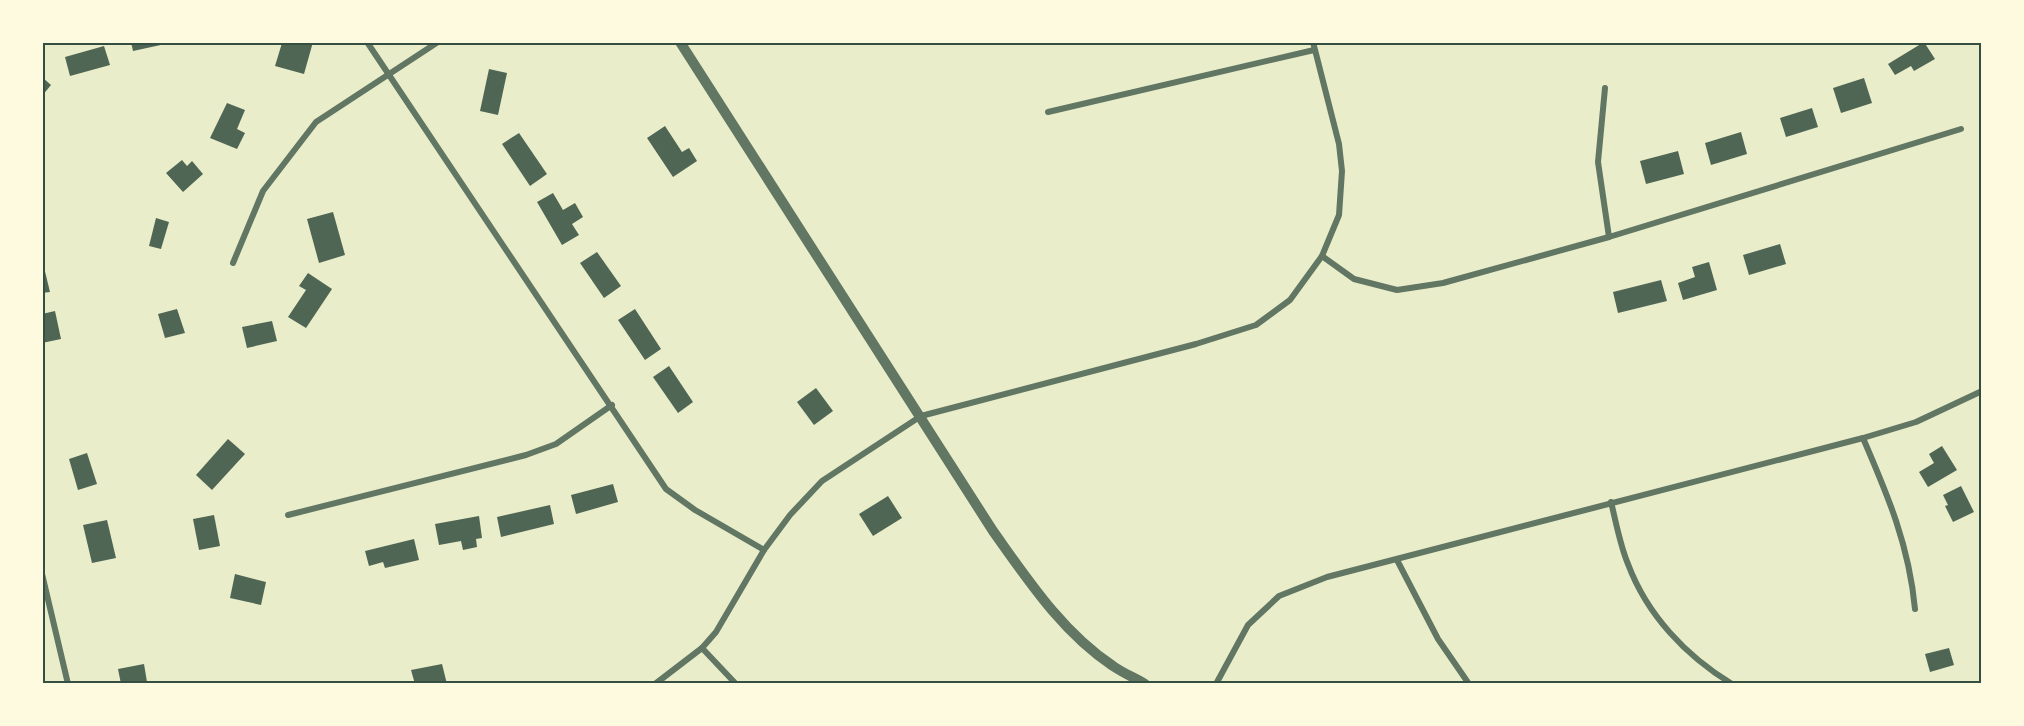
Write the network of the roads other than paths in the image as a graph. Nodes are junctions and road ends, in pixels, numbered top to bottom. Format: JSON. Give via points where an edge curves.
{"nodes":[{"id":1,"x":367,"y":42,"type":"edge"},
{"id":2,"x":438,"y":42,"type":"edge"},
{"id":3,"x":680,"y":42,"type":"edge"},
{"id":4,"x":1313,"y":42,"type":"edge"},
{"id":5,"x":1314,"y":50,"type":"junction"},
{"id":6,"x":387,"y":76,"type":"junction"},
{"id":7,"x":1605,"y":88,"type":"dead end"},
{"id":8,"x":1048,"y":112,"type":"dead end"},
{"id":9,"x":1961,"y":129,"type":"dead end"},
{"id":10,"x":1609,"y":237,"type":"junction"},
{"id":11,"x":1322,"y":256,"type":"junction"},
{"id":12,"x":233,"y":263,"type":"dead end"},
{"id":13,"x":1982,"y":391,"type":"edge"},
{"id":14,"x":612,"y":405,"type":"junction"},
{"id":15,"x":921,"y":416,"type":"junction"},
{"id":16,"x":1863,"y":438,"type":"junction"},
{"id":17,"x":1611,"y":502,"type":"junction"},
{"id":18,"x":288,"y":515,"type":"dead end"},
{"id":19,"x":764,"y":550,"type":"junction"},
{"id":20,"x":1397,"y":560,"type":"junction"},
{"id":21,"x":42,"y":574,"type":"edge"},
{"id":22,"x":1915,"y":609,"type":"dead end"},
{"id":23,"x":702,"y":648,"type":"junction"},
{"id":24,"x":68,"y":684,"type":"edge"},
{"id":25,"x":655,"y":684,"type":"edge"},
{"id":26,"x":736,"y":684,"type":"edge"},
{"id":27,"x":1145,"y":684,"type":"edge"},
{"id":28,"x":1216,"y":684,"type":"edge"},
{"id":29,"x":1469,"y":684,"type":"edge"},
{"id":30,"x":1732,"y":684,"type":"edge"}],
"edges":[{"from":1,"to":6,"type":"street"},
{"from":2,"to":6,"type":"street"},
{"from":3,"to":15,"type":"street"},
{"from":4,"to":5,"type":"street"},
{"from":5,"to":8,"type":"street"},
{"from":5,"to":11,"type":"street","via":[[1339,144],[1342,171],[1339,215]]},
{"from":6,"to":12,"type":"street","via":[[316,122],[263,191]]},
{"from":6,"to":14,"type":"street"},
{"from":7,"to":10,"type":"street","via":[[1598,162]]},
{"from":9,"to":10,"type":"street"},
{"from":10,"to":11,"type":"street","via":[[1443,284],[1397,290],[1354,279]]},
{"from":11,"to":15,"type":"street","via":[[1290,300],[1256,325]]},
{"from":13,"to":16,"type":"street","via":[[1916,422]]},
{"from":14,"to":18,"type":"street","via":[[556,444],[525,455]]},
{"from":14,"to":19,"type":"street","via":[[666,489]]},
{"from":15,"to":19,"type":"street","via":[[822,481]]},
{"from":15,"to":27,"type":"street","via":[[993,531],[1040,597],[1113,667]]},
{"from":16,"to":17,"type":"street"},
{"from":16,"to":22,"type":"street","via":[[1897,516]]},
{"from":17,"to":20,"type":"street"},
{"from":17,"to":30,"type":"street","via":[[1627,563],[1643,598],[1696,660]]},
{"from":19,"to":23,"type":"street","via":[[716,632]]},
{"from":20,"to":28,"type":"street","via":[[1327,577],[1279,596],[1248,625]]},
{"from":20,"to":29,"type":"street","via":[[1438,639]]},
{"from":21,"to":24,"type":"street"},
{"from":23,"to":25,"type":"street"},
{"from":23,"to":26,"type":"street"}]}
